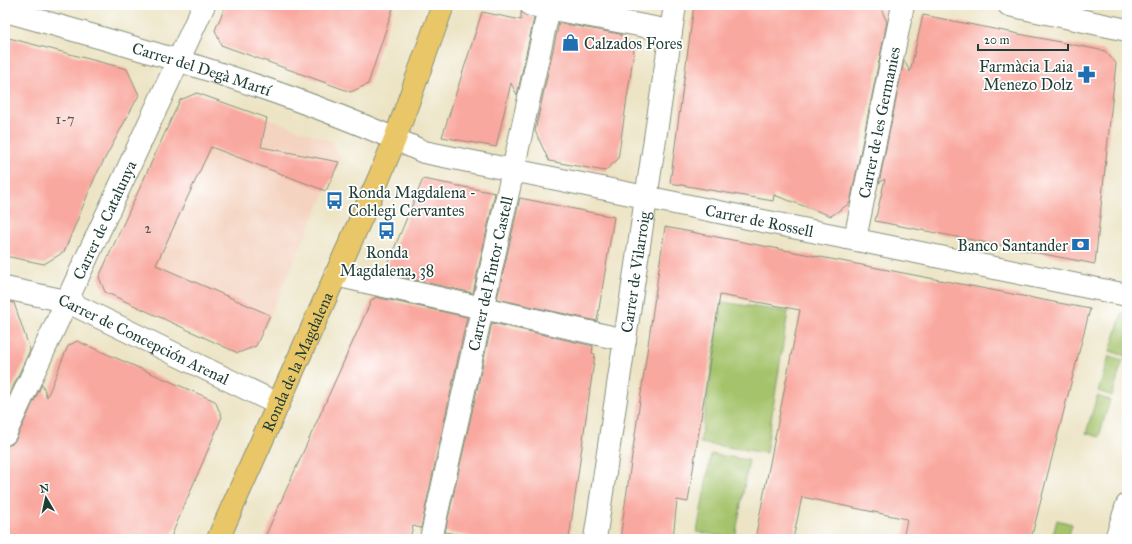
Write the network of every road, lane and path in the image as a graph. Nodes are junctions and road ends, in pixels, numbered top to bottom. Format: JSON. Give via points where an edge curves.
{"nodes":[{"id":1,"x":204,"y":5,"type":"edge"},
{"id":2,"x":443,"y":5,"type":"edge"},
{"id":3,"x":675,"y":5,"type":"edge"},
{"id":4,"x":903,"y":5,"type":"edge"},
{"id":5,"x":1009,"y":5,"type":"edge"},
{"id":6,"x":540,"y":7,"type":"edge"},
{"id":7,"x":5,"y":11,"type":"edge"},
{"id":8,"x":1127,"y":30,"type":"edge"},
{"id":9,"x":671,"y":31,"type":"junction"},
{"id":10,"x":178,"y":60,"type":"junction"},
{"id":11,"x":395,"y":139,"type":"junction"},
{"id":12,"x":513,"y":170,"type":"junction"},
{"id":13,"x":646,"y":196,"type":"junction"},
{"id":14,"x":855,"y":239,"type":"junction"},
{"id":15,"x":335,"y":275,"type":"junction"},
{"id":16,"x":5,"y":288,"type":"edge"},
{"id":17,"x":1127,"y":294,"type":"edge"},
{"id":18,"x":66,"y":301,"type":"junction"},
{"id":19,"x":482,"y":308,"type":"junction"},
{"id":20,"x":625,"y":340,"type":"junction"},
{"id":21,"x":278,"y":404,"type":"junction"},
{"id":22,"x":5,"y":434,"type":"edge"},
{"id":23,"x":1127,"y":505,"type":"edge"},
{"id":24,"x":218,"y":539,"type":"edge"},
{"id":25,"x":431,"y":539,"type":"edge"},
{"id":26,"x":595,"y":539,"type":"edge"},
{"id":27,"x":1116,"y":539,"type":"edge"}],
"edges":[{"from":1,"to":10,"type":"street","name":"Carrer de Catalunya"},
{"from":2,"to":11,"type":"main road","name":"Ronda de la Magdalena"},
{"from":3,"to":9,"type":"street","name":"Carrer de Vilarroig"},
{"from":4,"to":14,"type":"street","name":"Carrer de les Germanies"},
{"from":5,"to":8,"type":"street"},
{"from":6,"to":9,"type":"street"},
{"from":6,"to":12,"type":"street","name":"Carrer del Pintor Castell"},
{"from":7,"to":10,"type":"street","name":"Carrer del Degà Martí"},
{"from":9,"to":13,"type":"street","name":"Carrer de Vilarroig"},
{"from":10,"to":11,"type":"street","name":"Carrer del Degà Martí"},
{"from":10,"to":18,"type":"street","name":"Carrer de Catalunya"},
{"from":11,"to":12,"type":"street","name":"Carrer de Rossell","via":[[424,152]]},
{"from":11,"to":15,"type":"main road","name":"Ronda de la Magdalena"},
{"from":12,"to":13,"type":"street","name":"Carrer de Rossell"},
{"from":12,"to":19,"type":"street","name":"Carrer del Pintor Castell"},
{"from":13,"to":14,"type":"street","name":"Carrer de Rossell"},
{"from":13,"to":20,"type":"street","name":"Carrer de Vilarroig"},
{"from":14,"to":17,"type":"street","name":"Carrer de Rossell"},
{"from":15,"to":19,"type":"street"},
{"from":15,"to":21,"type":"main road","name":"Ronda de la Magdalena"},
{"from":16,"to":18,"type":"street","name":"Carrer de Concepción Arenal"},
{"from":18,"to":21,"type":"street","name":"Carrer de Concepción Arenal"},
{"from":18,"to":22,"type":"street","name":"Carrer de Catalunya"},
{"from":19,"to":20,"type":"street"},
{"from":19,"to":25,"type":"street","name":"Carrer del Pintor Castell"},
{"from":20,"to":26,"type":"street","name":"Carrer de Vilarroig"},
{"from":21,"to":24,"type":"main road","name":"Ronda de la Magdalena"},
{"from":23,"to":27,"type":"street"}]}
